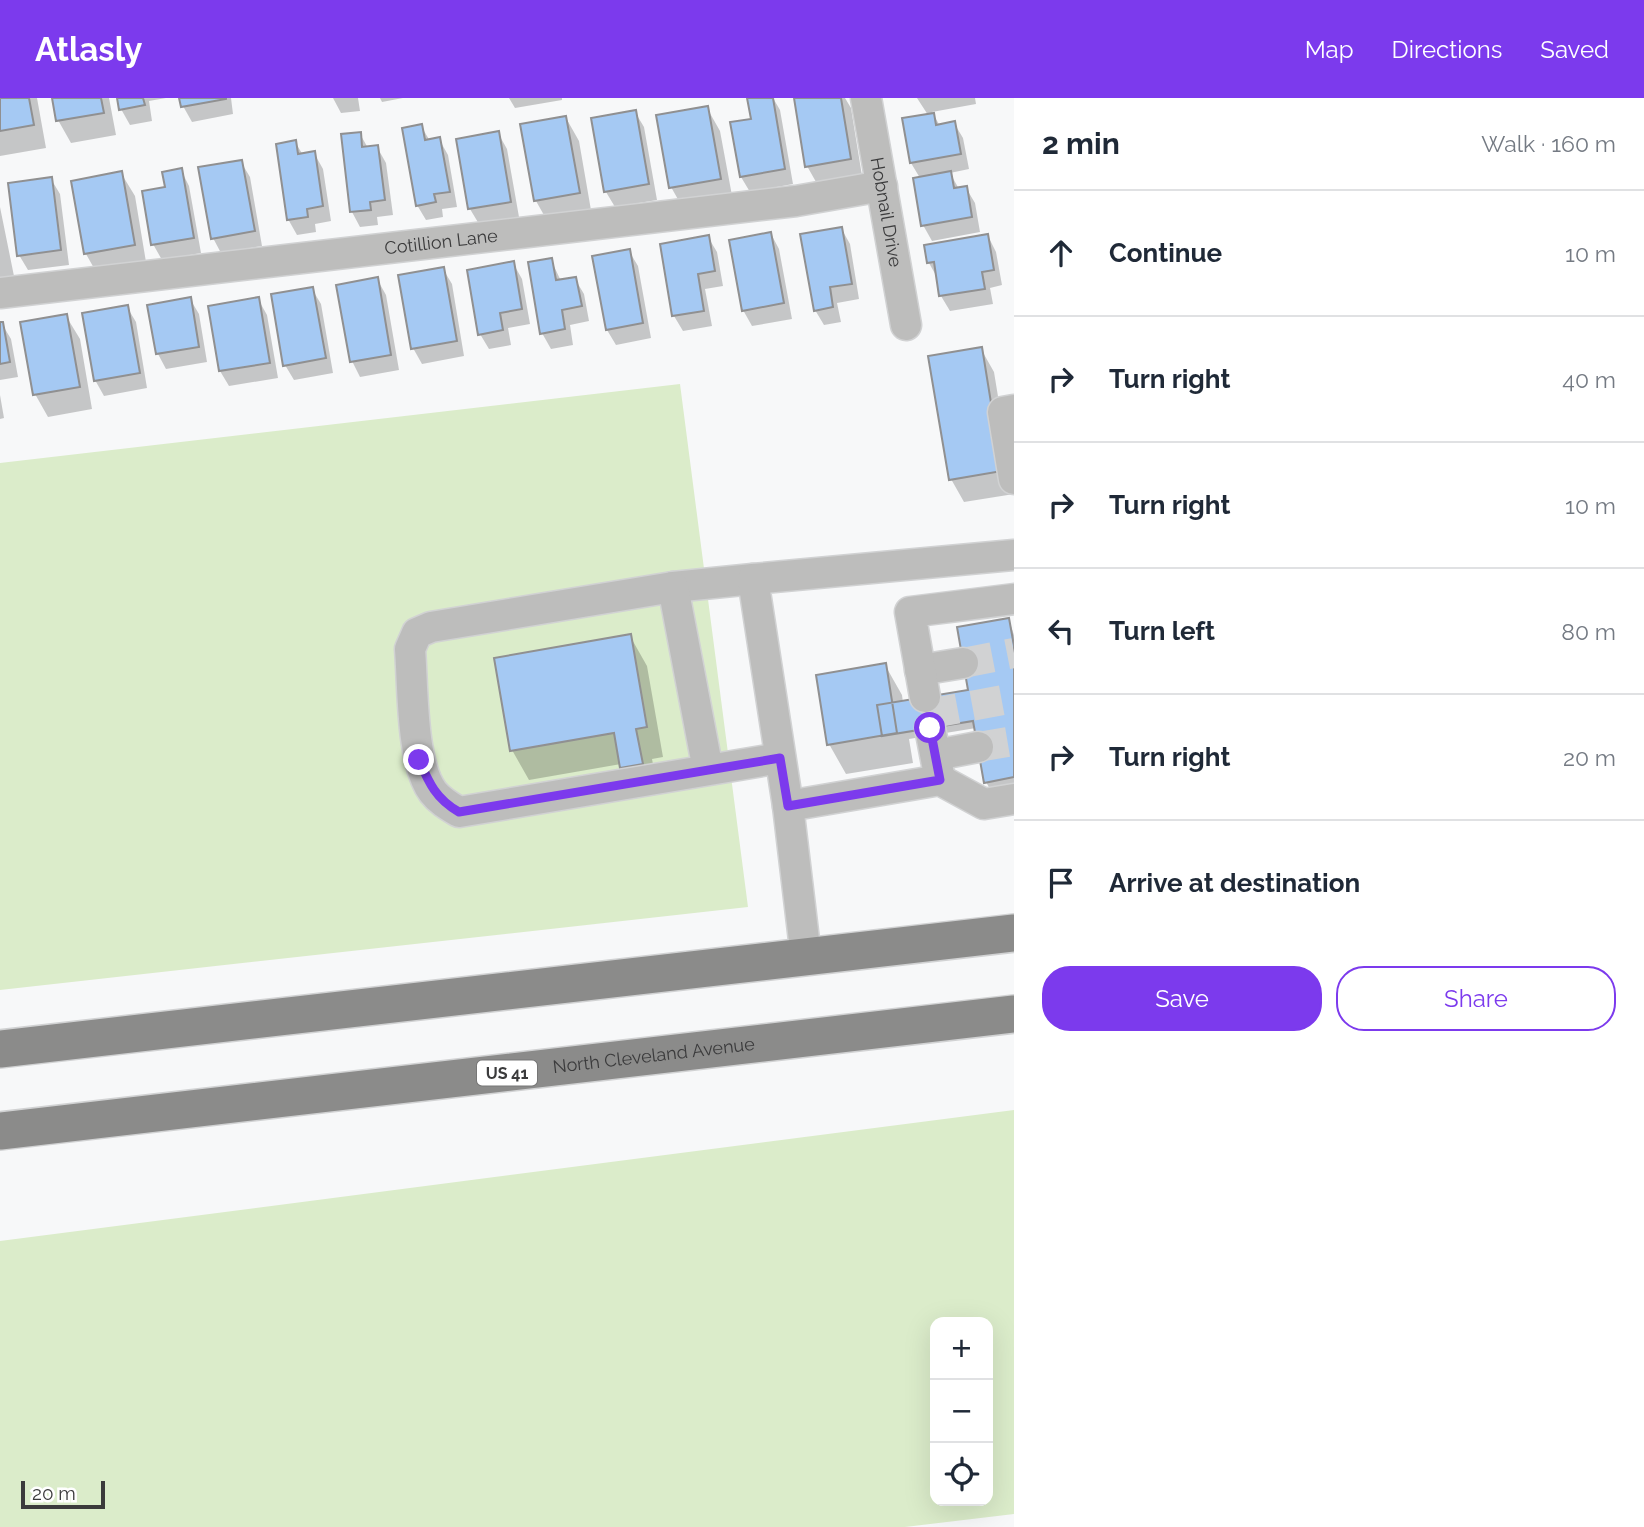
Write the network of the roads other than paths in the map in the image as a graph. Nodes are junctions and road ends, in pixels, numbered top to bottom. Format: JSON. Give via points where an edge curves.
{"nodes":[{"id":1,"x":866,"y":98,"type":"edge"},
{"id":2,"x":882,"y":186,"type":"junction"},
{"id":3,"x":0,"y":293,"type":"edge"},
{"id":4,"x":906,"y":325,"type":"dead end"},
{"id":5,"x":1014,"y":410,"type":"edge"},
{"id":6,"x":1014,"y":479,"type":"edge"},
{"id":7,"x":1014,"y":555,"type":"edge"},
{"id":8,"x":904,"y":565,"type":"junction"},
{"id":9,"x":753,"y":579,"type":"junction"},
{"id":10,"x":673,"y":587,"type":"junction"},
{"id":11,"x":1014,"y":599,"type":"edge"},
{"id":12,"x":910,"y":612,"type":"junction"},
{"id":13,"x":963,"y":663,"type":"tunnel mouth"},
{"id":14,"x":978,"y":747,"type":"tunnel mouth"},
{"id":15,"x":935,"y":754,"type":"junction"},
{"id":16,"x":780,"y":758,"type":"junction"},
{"id":17,"x":708,"y":770,"type":"junction"},
{"id":18,"x":1014,"y":799,"type":"edge"},
{"id":19,"x":788,"y":806,"type":"junction"},
{"id":20,"x":1014,"y":933,"type":"edge"},
{"id":21,"x":806,"y":957,"type":"junction"},
{"id":22,"x":1014,"y":1014,"type":"edge"},
{"id":23,"x":0,"y":1049,"type":"edge"},
{"id":24,"x":0,"y":1131,"type":"edge"}],
"edges":[{"from":1,"to":2,"type":"street","name":"Hobnail Drive"},
{"from":2,"to":3,"type":"street","name":"Cotillion Lane","via":[[796,201]]},
{"from":2,"to":4,"type":"street","name":"Hobnail Drive"},
{"from":5,"to":6,"type":"street","via":[[1003,412]]},
{"from":7,"to":8,"type":"street"},
{"from":8,"to":9,"type":"street"},
{"from":8,"to":12,"type":"street"},
{"from":9,"to":10,"type":"street"},
{"from":9,"to":16,"type":"street"},
{"from":10,"to":17,"type":"street"},
{"from":10,"to":17,"type":"street","via":[[430,627],[417,633],[410,649],[419,760],[432,791],[459,812]]},
{"from":11,"to":12,"type":"street"},
{"from":12,"to":13,"type":"street","via":[[922,683]]},
{"from":14,"to":15,"type":"street"},
{"from":15,"to":18,"type":"street","via":[[984,804]]},
{"from":15,"to":19,"type":"street"},
{"from":16,"to":17,"type":"street"},
{"from":16,"to":19,"type":"street"},
{"from":19,"to":21,"type":"street"},
{"from":20,"to":21,"type":"main road"},
{"from":21,"to":23,"type":"main road"},
{"from":22,"to":24,"type":"main road","name":"North Cleveland Avenue","number":"US 41"}]}
